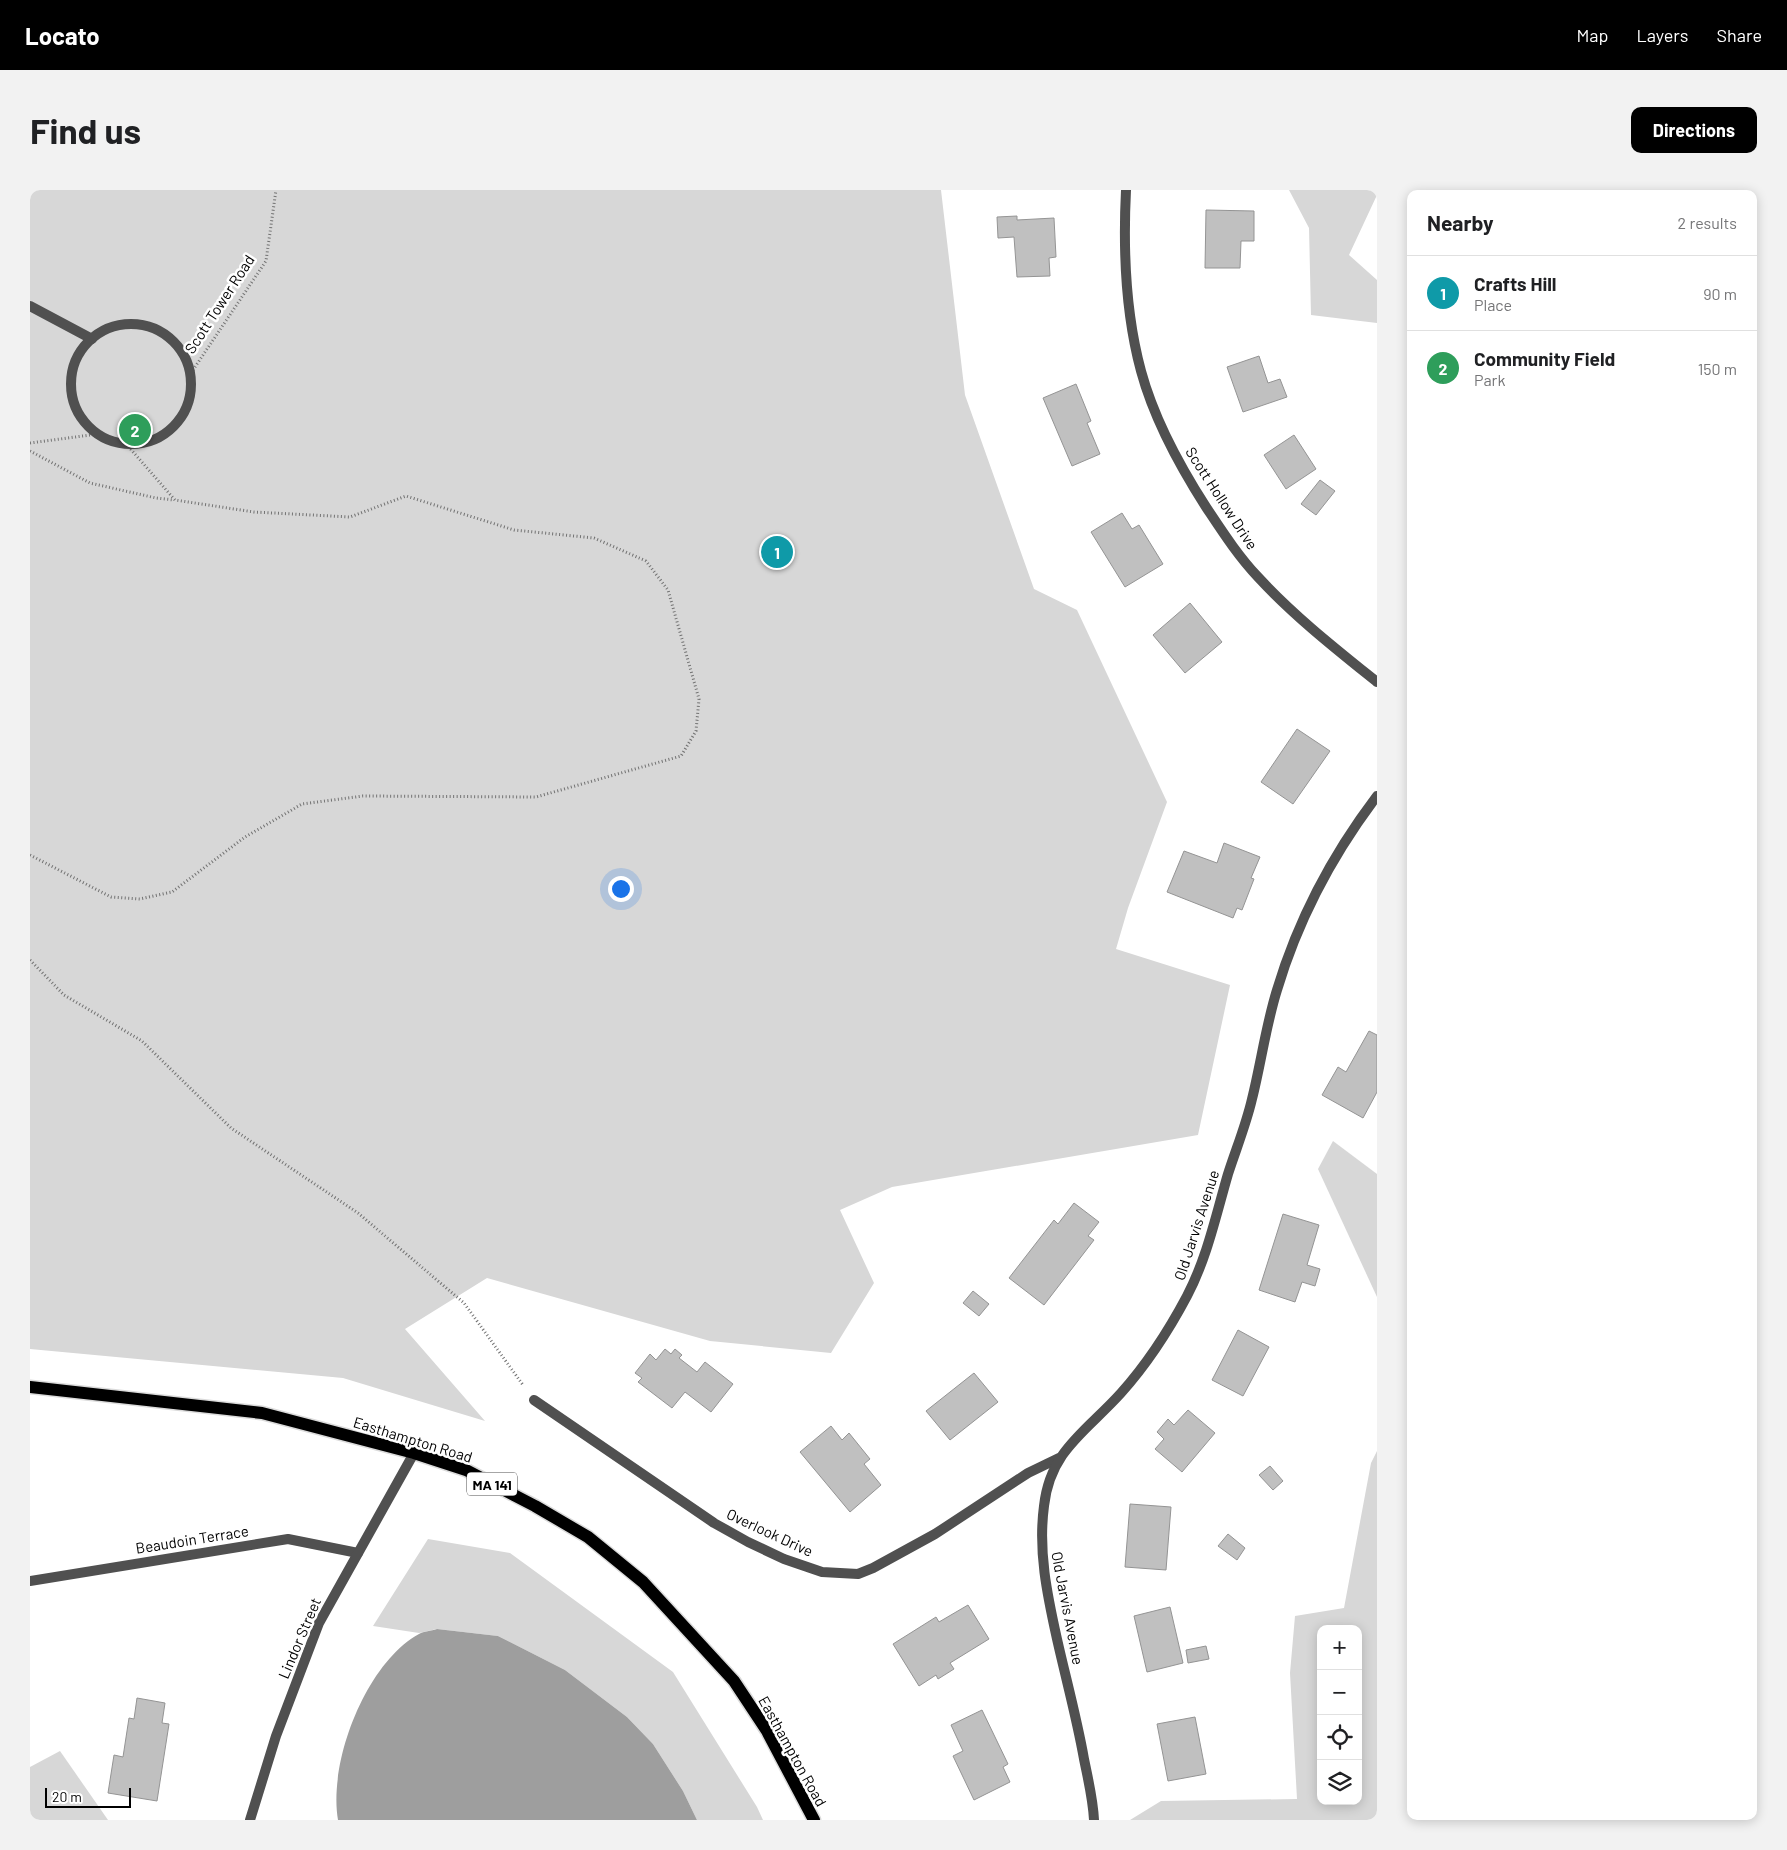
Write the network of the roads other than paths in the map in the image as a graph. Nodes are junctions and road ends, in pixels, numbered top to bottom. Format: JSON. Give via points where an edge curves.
{"nodes":[{"id":1,"x":1126,"y":190,"type":"edge"},
{"id":2,"x":30,"y":306,"type":"edge"},
{"id":3,"x":92,"y":339,"type":"junction"},
{"id":4,"x":1377,"y":682,"type":"edge"},
{"id":5,"x":1377,"y":796,"type":"edge"},
{"id":6,"x":30,"y":1387,"type":"edge"},
{"id":7,"x":534,"y":1400,"type":"road end"},
{"id":8,"x":414,"y":1453,"type":"junction"},
{"id":9,"x":1059,"y":1458,"type":"junction"},
{"id":10,"x":358,"y":1552,"type":"junction"},
{"id":11,"x":30,"y":1581,"type":"edge"},
{"id":12,"x":250,"y":1820,"type":"edge"},
{"id":13,"x":814,"y":1820,"type":"edge"},
{"id":14,"x":1094,"y":1820,"type":"edge"}],
"edges":[{"from":1,"to":4,"type":"street","name":"Scott Hollow Drive","via":[[1125,259],[1133,334],[1149,396],[1183,469],[1226,537],[1257,576],[1293,612]]},
{"from":2,"to":3,"type":"street"},
{"from":3,"to":3,"type":"street","via":[[105,330],[136,324],[165,334],[177,345],[186,358],[192,388],[182,418],[171,430],[158,439],[127,445],[111,441],[86,424],[77,411],[71,380],[81,351]]},
{"from":5,"to":9,"type":"street","name":"Old Jarvis Avenue","via":[[1337,856],[1296,937],[1276,992],[1251,1103],[1219,1212],[1189,1293],[1172,1324],[1133,1379]]},
{"from":6,"to":8,"type":"main road","name":"Easthampton Road","number":"MA 141","via":[[262,1413]]},
{"from":7,"to":9,"type":"street","name":"Overlook Drive","via":[[714,1522],[784,1559],[822,1572],[858,1574],[873,1568],[950,1525],[1028,1473]]},
{"from":8,"to":10,"type":"street","name":"Lindor Street"},
{"from":8,"to":13,"type":"main road","name":"Easthampton Road","number":"MA 141","via":[[466,1470],[535,1506],[588,1537],[642,1582],[734,1681],[767,1732]]},
{"from":9,"to":14,"type":"street","name":"Old Jarvis Avenue","via":[[1047,1484],[1041,1550]]},
{"from":10,"to":11,"type":"street","name":"Beaudoin Terrace","via":[[288,1539]]},
{"from":10,"to":12,"type":"street","name":"Lindor Street","via":[[319,1623],[276,1736]]}]}
